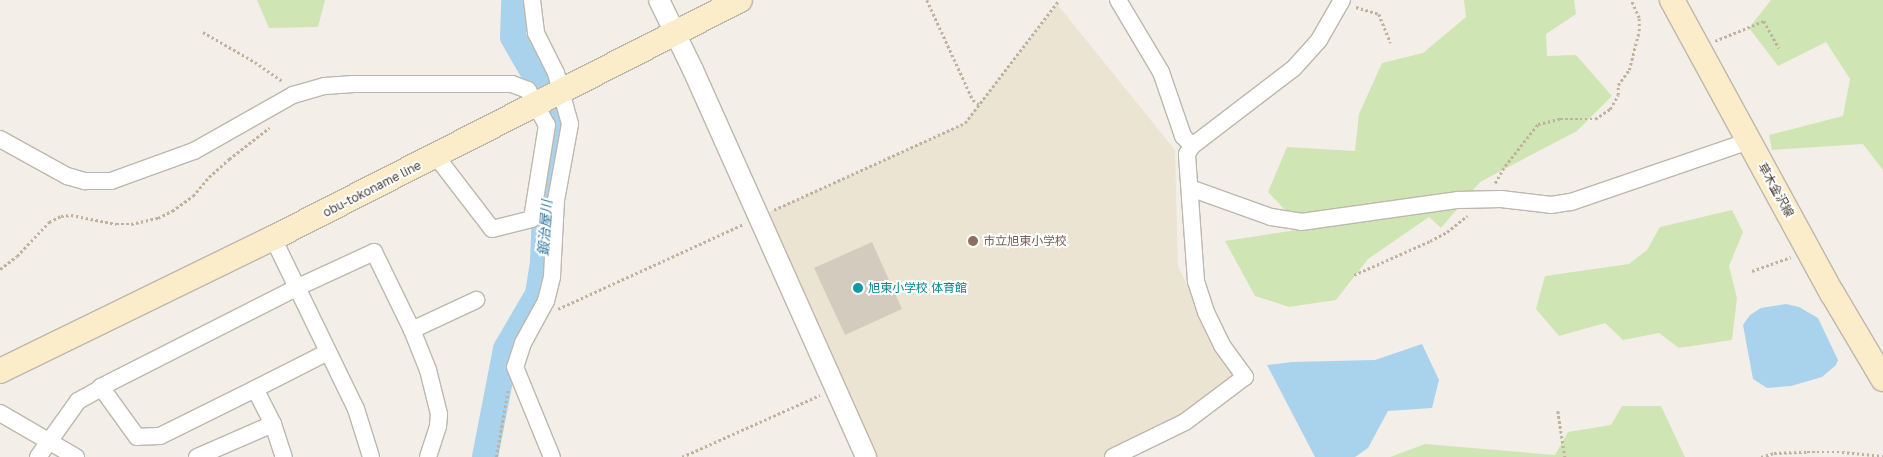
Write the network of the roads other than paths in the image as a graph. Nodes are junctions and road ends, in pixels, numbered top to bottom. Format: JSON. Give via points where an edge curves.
{"nodes":[{"id":1,"x":532,"y":0,"type":"edge"},
{"id":2,"x":659,"y":0,"type":"edge"},
{"id":3,"x":740,"y":0,"type":"edge"},
{"id":4,"x":1118,"y":0,"type":"edge"},
{"id":5,"x":1672,"y":0,"type":"edge"},
{"id":6,"x":1342,"y":1,"type":"edge"},
{"id":7,"x":675,"y":32,"type":"junction"},
{"id":8,"x":548,"y":98,"type":"junction"},
{"id":9,"x":0,"y":139,"type":"edge"},
{"id":10,"x":1749,"y":141,"type":"junction"},
{"id":11,"x":1192,"y":146,"type":"junction"},
{"id":12,"x":436,"y":156,"type":"junction"},
{"id":13,"x":1190,"y":188,"type":"junction"},
{"id":14,"x":273,"y":238,"type":"junction"},
{"id":15,"x":296,"y":288,"type":"junction"},
{"id":16,"x":476,"y":300,"type":"dead end"},
{"id":17,"x":412,"y":330,"type":"junction"},
{"id":18,"x":328,"y":352,"type":"junction"},
{"id":19,"x":0,"y":371,"type":"edge"},
{"id":20,"x":1883,"y":379,"type":"edge"},
{"id":21,"x":255,"y":389,"type":"junction"},
{"id":22,"x":96,"y":391,"type":"dead end"},
{"id":23,"x":0,"y":413,"type":"edge"},
{"id":24,"x":273,"y":424,"type":"junction"},
{"id":25,"x":50,"y":443,"type":"junction"},
{"id":26,"x":221,"y":452,"type":"edge"},
{"id":27,"x":38,"y":457,"type":"edge"},
{"id":28,"x":76,"y":457,"type":"edge"},
{"id":29,"x":197,"y":457,"type":"edge"},
{"id":30,"x":284,"y":457,"type":"edge"},
{"id":31,"x":371,"y":457,"type":"edge"},
{"id":32,"x":428,"y":457,"type":"edge"},
{"id":33,"x":552,"y":457,"type":"edge"},
{"id":34,"x":866,"y":457,"type":"edge"},
{"id":35,"x":1113,"y":457,"type":"edge"}],
"edges":[{"from":1,"to":8,"type":"street","via":[[536,32],[556,73]]},
{"from":2,"to":7,"type":"street"},
{"from":3,"to":7,"type":"main road","name":"obu-tokoname line"},
{"from":4,"to":11,"type":"street","via":[[1161,72],[1183,136]]},
{"from":5,"to":10,"type":"main road","name":"草木金沢線"},
{"from":6,"to":11,"type":"street","via":[[1319,40],[1294,68]]},
{"from":7,"to":8,"type":"main road","name":"obu-tokoname line"},
{"from":7,"to":34,"type":"street"},
{"from":8,"to":9,"type":"street","via":[[512,84],[325,86],[293,95],[194,151],[125,178],[99,182],[67,176]]},
{"from":8,"to":12,"type":"main road","name":"obu-tokoname line"},
{"from":8,"to":12,"type":"street","via":[[532,219],[492,229]]},
{"from":8,"to":33,"type":"street","via":[[570,124],[556,200],[552,277],[546,301],[523,343],[515,367]]},
{"from":10,"to":13,"type":"street","via":[[1571,202],[1551,205],[1501,199],[1450,201],[1301,222],[1271,217]]},
{"from":10,"to":20,"type":"main road","name":"草木金沢線"},
{"from":11,"to":13,"type":"street","via":[[1187,154]]},
{"from":12,"to":14,"type":"main road","name":"obu-tokoname line"},
{"from":13,"to":35,"type":"street","via":[[1196,281],[1222,345],[1245,377],[1185,422]]},
{"from":14,"to":15,"type":"street"},
{"from":14,"to":19,"type":"main road","name":"obu-tokoname line"},
{"from":15,"to":17,"type":"street","via":[[374,252]]},
{"from":15,"to":18,"type":"street"},
{"from":15,"to":21,"type":"street","via":[[100,387],[137,437],[160,436]]},
{"from":16,"to":17,"type":"street"},
{"from":17,"to":32,"type":"street","via":[[428,370],[439,414]]},
{"from":18,"to":21,"type":"street"},
{"from":18,"to":31,"type":"street","via":[[356,409]]},
{"from":21,"to":24,"type":"street"},
{"from":22,"to":25,"type":"street","via":[[78,401]]},
{"from":23,"to":25,"type":"street"},
{"from":24,"to":26,"type":"street"},
{"from":24,"to":30,"type":"street"},
{"from":25,"to":27,"type":"street"},
{"from":25,"to":28,"type":"street"},
{"from":26,"to":29,"type":"street"}]}
